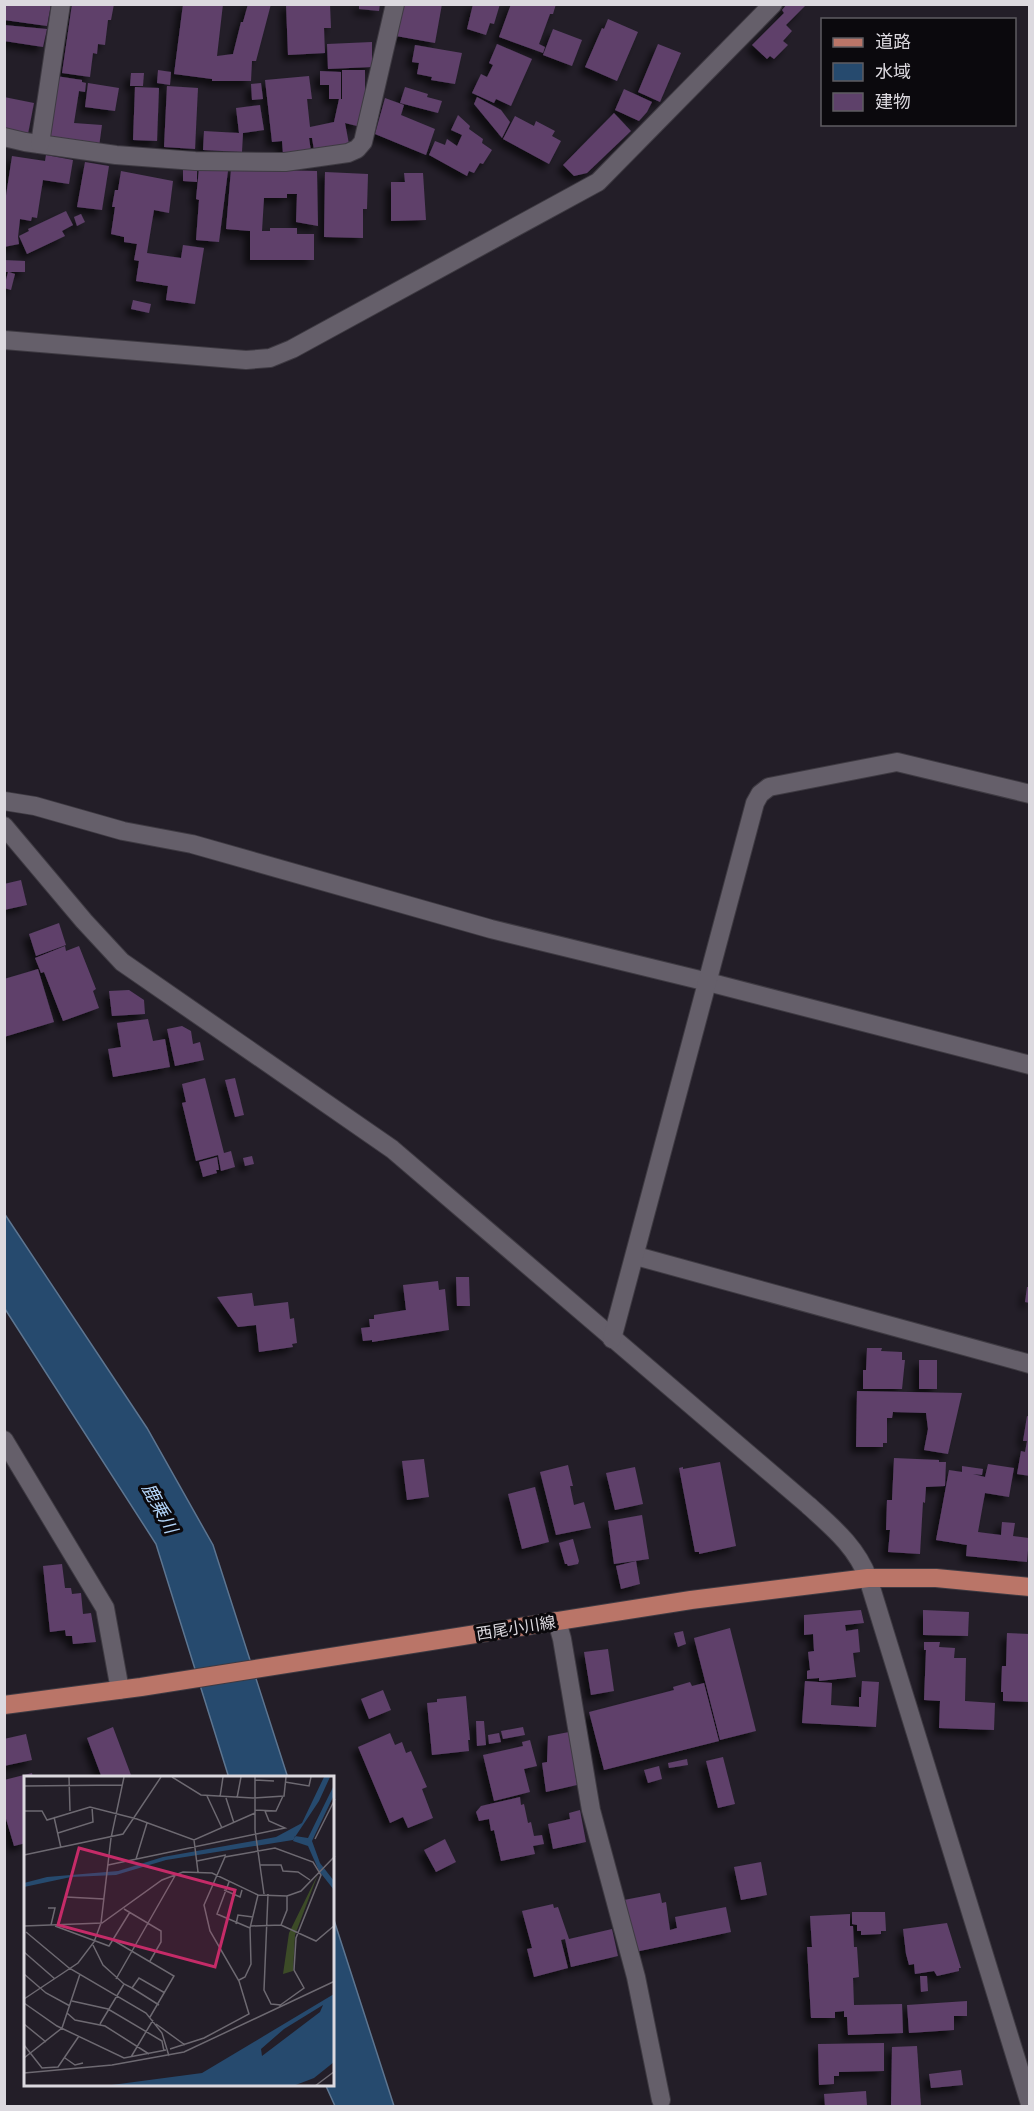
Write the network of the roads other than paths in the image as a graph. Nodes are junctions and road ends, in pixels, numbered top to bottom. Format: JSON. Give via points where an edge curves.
{"nodes":[{"id":1,"x":61,"y":4,"type":"edge"},
{"id":2,"x":395,"y":4,"type":"edge"},
{"id":3,"x":773,"y":4,"type":"edge"},
{"id":4,"x":4,"y":137,"type":"edge"},
{"id":5,"x":40,"y":144,"type":"junction"},
{"id":6,"x":4,"y":340,"type":"edge"},
{"id":7,"x":1029,"y":794,"type":"edge"},
{"id":8,"x":4,"y":801,"type":"edge"},
{"id":9,"x":4,"y":826,"type":"edge"},
{"id":10,"x":708,"y":982,"type":"junction"},
{"id":11,"x":1029,"y":1065,"type":"edge"},
{"id":12,"x":636,"y":1256,"type":"junction"},
{"id":13,"x":612,"y":1339,"type":"junction"},
{"id":14,"x":1029,"y":1364,"type":"edge"},
{"id":15,"x":4,"y":1440,"type":"edge"},
{"id":16,"x":868,"y":1578,"type":"junction"},
{"id":17,"x":1029,"y":1587,"type":"edge"},
{"id":18,"x":557,"y":1621,"type":"junction"},
{"id":19,"x":120,"y":1690,"type":"junction"},
{"id":20,"x":4,"y":1705,"type":"edge"},
{"id":21,"x":661,"y":2100,"type":"dead end"},
{"id":22,"x":1029,"y":2104,"type":"edge"}],
"edges":[{"from":1,"to":5,"type":"street"},
{"from":2,"to":5,"type":"street","via":[[363,142],[348,153],[285,162],[195,161]]},
{"from":3,"to":6,"type":"street","via":[[598,182],[292,349],[270,358],[246,360]]},
{"from":4,"to":5,"type":"street"},
{"from":7,"to":10,"type":"street","via":[[897,762],[769,787],[755,803]]},
{"from":8,"to":10,"type":"street","via":[[192,844],[491,929]]},
{"from":9,"to":13,"type":"street","via":[[122,962],[392,1149]]},
{"from":10,"to":11,"type":"street"},
{"from":10,"to":12,"type":"street"},
{"from":12,"to":13,"type":"street"},
{"from":12,"to":14,"type":"street"},
{"from":13,"to":16,"type":"street","via":[[808,1505],[853,1549]]},
{"from":15,"to":19,"type":"street","via":[[105,1608]]},
{"from":16,"to":17,"type":"main road","name":"西尾小川線","via":[[936,1578]]},
{"from":16,"to":18,"type":"main road","name":"西尾小川線","via":[[690,1599]]},
{"from":16,"to":22,"type":"street"},
{"from":18,"to":19,"type":"main road","name":"西尾小川線"},
{"from":18,"to":21,"type":"street","via":[[591,1810],[636,1977]]},
{"from":19,"to":20,"type":"main road","name":"西尾小川線"}]}
